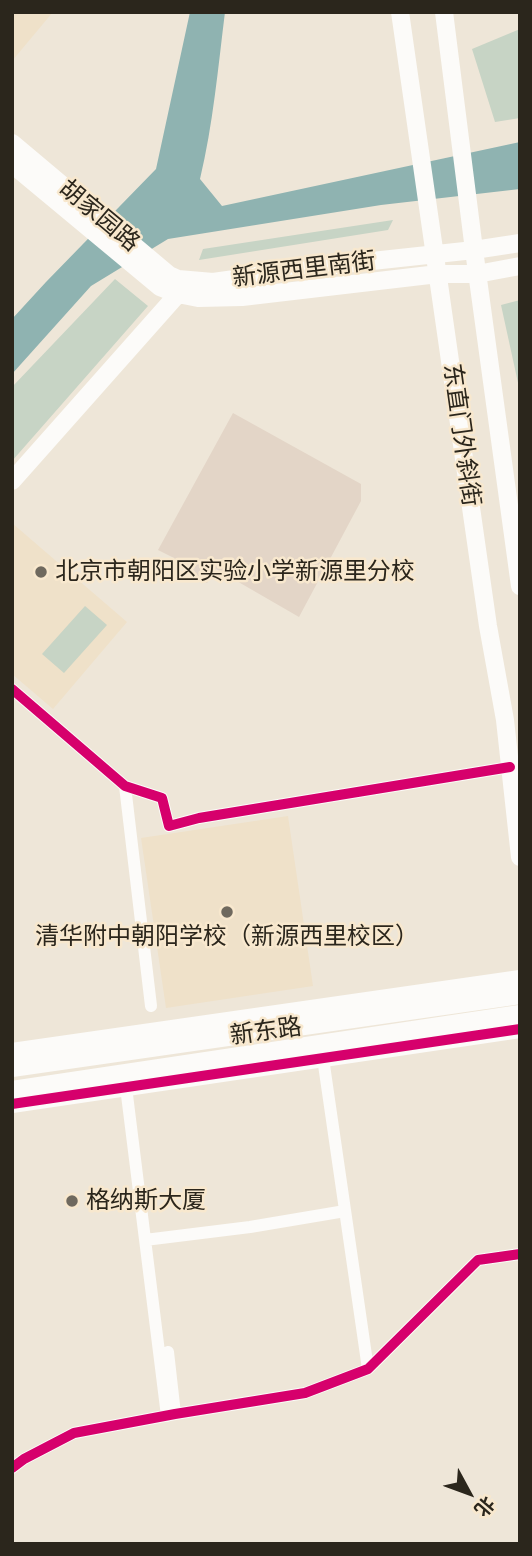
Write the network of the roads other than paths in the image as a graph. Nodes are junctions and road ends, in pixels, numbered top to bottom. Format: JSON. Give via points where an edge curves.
{"nodes":[{"id":1,"x":400,"y":12,"type":"edge"},
{"id":2,"x":444,"y":12,"type":"edge"},
{"id":3,"x":12,"y":143,"type":"edge"},
{"id":4,"x":12,"y":164,"type":"edge"},
{"id":5,"x":89,"y":218,"type":"junction"},
{"id":6,"x":520,"y":243,"type":"edge"},
{"id":7,"x":474,"y":250,"type":"junction"},
{"id":8,"x":435,"y":254,"type":"junction"},
{"id":9,"x":520,"y":266,"type":"edge"},
{"id":10,"x":438,"y":274,"type":"junction"},
{"id":11,"x":477,"y":274,"type":"junction"},
{"id":12,"x":183,"y":287,"type":"junction"},
{"id":13,"x":12,"y":481,"type":"edge"},
{"id":14,"x":520,"y":586,"type":"edge"},
{"id":15,"x":12,"y":689,"type":"edge"},
{"id":16,"x":510,"y":767,"type":"junction"},
{"id":17,"x":124,"y":786,"type":"junction"},
{"id":18,"x":520,"y":858,"type":"edge"},
{"id":19,"x":520,"y":979,"type":"edge"},
{"id":20,"x":520,"y":995,"type":"edge"},
{"id":21,"x":151,"y":1006,"type":"dead end"},
{"id":22,"x":520,"y":1014,"type":"edge"},
{"id":23,"x":520,"y":1029,"type":"edge"},
{"id":24,"x":12,"y":1052,"type":"edge"},
{"id":25,"x":323,"y":1058,"type":"junction"},
{"id":26,"x":12,"y":1068,"type":"edge"},
{"id":27,"x":130,"y":1086,"type":"junction"},
{"id":28,"x":12,"y":1090,"type":"edge"},
{"id":29,"x":12,"y":1104,"type":"edge"},
{"id":30,"x":345,"y":1211,"type":"junction"},
{"id":31,"x":149,"y":1240,"type":"junction"},
{"id":32,"x":520,"y":1254,"type":"edge"},
{"id":33,"x":368,"y":1369,"type":"junction"},
{"id":34,"x":171,"y":1415,"type":"junction"},
{"id":35,"x":12,"y":1468,"type":"edge"}],
"edges":[{"from":1,"to":8,"type":"main road","name":"东直门外斜街"},
{"from":2,"to":7,"type":"main road","name":"东直门外斜街"},
{"from":3,"to":5,"type":"main road","name":"胡家园路"},
{"from":4,"to":5,"type":"main road","name":"胡家园路"},
{"from":5,"to":12,"type":"main road","name":"胡家园路","via":[[165,281],[178,279]]},
{"from":6,"to":7,"type":"main road","name":"新源西里南街"},
{"from":7,"to":8,"type":"main road","name":"新源西里南街"},
{"from":7,"to":11,"type":"main road","name":"东直门外斜街"},
{"from":8,"to":10,"type":"main road","name":"东直门外斜街"},
{"from":8,"to":12,"type":"main road","name":"新源西里南街"},
{"from":9,"to":11,"type":"main road","name":"新源西里南街"},
{"from":10,"to":11,"type":"main road","name":"新源西里南街"},
{"from":10,"to":12,"type":"main road","name":"新源西里南街","via":[[242,297],[198,298]]},
{"from":10,"to":16,"type":"main road","name":"东直门外斜街"},
{"from":11,"to":14,"type":"main road","name":"东直门外斜街"},
{"from":12,"to":13,"type":"main road"},
{"from":15,"to":17,"type":"street"},
{"from":16,"to":17,"type":"street","via":[[169,826],[162,798]]},
{"from":16,"to":18,"type":"main road","name":"东直门外斜街"},
{"from":17,"to":21,"type":"street"},
{"from":19,"to":24,"type":"main road"},
{"from":20,"to":26,"type":"main road","name":"新东路"},
{"from":22,"to":28,"type":"main road","name":"新东路"},
{"from":23,"to":25,"type":"main road"},
{"from":25,"to":27,"type":"main road"},
{"from":25,"to":30,"type":"street"},
{"from":27,"to":29,"type":"main road"},
{"from":27,"to":31,"type":"street"},
{"from":30,"to":31,"type":"street"},
{"from":30,"to":33,"type":"street"},
{"from":31,"to":34,"type":"street"},
{"from":32,"to":33,"type":"street","via":[[478,1260]]},
{"from":33,"to":34,"type":"street","via":[[305,1393]]},
{"from":34,"to":35,"type":"street","via":[[74,1433]]}]}
